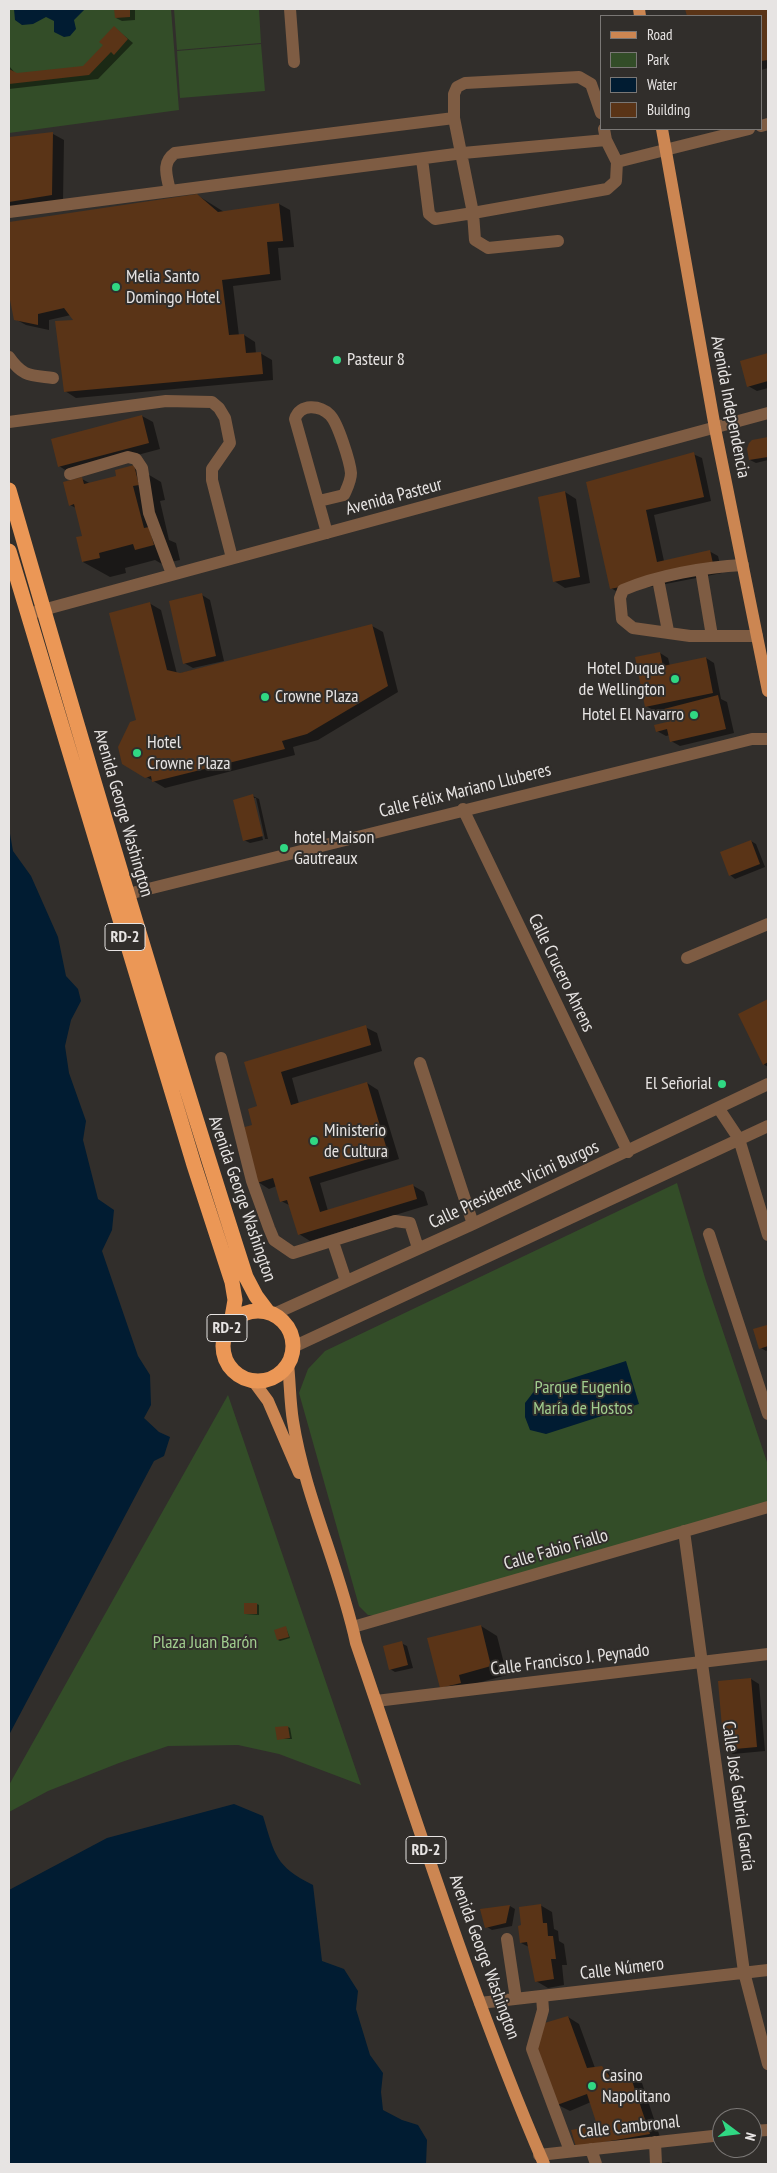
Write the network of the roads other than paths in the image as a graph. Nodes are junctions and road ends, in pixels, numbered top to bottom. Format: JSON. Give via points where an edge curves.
{"nodes":[{"id":1,"x":290,"y":9,"type":"edge"},
{"id":2,"x":294,"y":62,"type":"dead end"},
{"id":3,"x":600,"y":110,"type":"edge"},
{"id":4,"x":454,"y":118,"type":"junction"},
{"id":5,"x":662,"y":130,"type":"edge"},
{"id":6,"x":745,"y":130,"type":"edge"},
{"id":7,"x":605,"y":134,"type":"edge"},
{"id":8,"x":666,"y":151,"type":"junction"},
{"id":9,"x":463,"y":153,"type":"junction"},
{"id":10,"x":422,"y":159,"type":"junction"},
{"id":11,"x":617,"y":162,"type":"junction"},
{"id":12,"x":170,"y":190,"type":"junction"},
{"id":13,"x":9,"y":212,"type":"edge"},
{"id":14,"x":473,"y":213,"type":"junction"},
{"id":15,"x":558,"y":241,"type":"dead end"},
{"id":16,"x":9,"y":356,"type":"edge"},
{"id":17,"x":53,"y":378,"type":"dead end"},
{"id":18,"x":768,"y":413,"type":"edge"},
{"id":19,"x":9,"y":422,"type":"edge"},
{"id":20,"x":715,"y":428,"type":"junction"},
{"id":21,"x":70,"y":474,"type":"dead end"},
{"id":22,"x":9,"y":490,"type":"edge"},
{"id":23,"x":318,"y":501,"type":"junction"},
{"id":24,"x":327,"y":533,"type":"junction"},
{"id":25,"x":9,"y":551,"type":"edge"},
{"id":26,"x":232,"y":558,"type":"junction"},
{"id":27,"x":743,"y":565,"type":"junction"},
{"id":28,"x":701,"y":570,"type":"junction"},
{"id":29,"x":172,"y":574,"type":"junction"},
{"id":30,"x":658,"y":579,"type":"junction"},
{"id":31,"x":43,"y":609,"type":"junction"},
{"id":32,"x":28,"y":614,"type":"junction"},
{"id":33,"x":668,"y":631,"type":"junction"},
{"id":34,"x":712,"y":636,"type":"junction"},
{"id":35,"x":757,"y":636,"type":"junction"},
{"id":36,"x":768,"y":691,"type":"edge"},
{"id":37,"x":768,"y":739,"type":"edge"},
{"id":38,"x":463,"y":809,"type":"junction"},
{"id":39,"x":119,"y":896,"type":"junction"},
{"id":40,"x":768,"y":924,"type":"edge"},
{"id":41,"x":687,"y":958,"type":"dead end"},
{"id":42,"x":221,"y":1058,"type":"dead end"},
{"id":43,"x":420,"y":1062,"type":"dead end"},
{"id":44,"x":768,"y":1084,"type":"edge"},
{"id":45,"x":719,"y":1109,"type":"junction"},
{"id":46,"x":768,"y":1126,"type":"edge"},
{"id":47,"x":739,"y":1139,"type":"junction"},
{"id":48,"x":628,"y":1152,"type":"junction"},
{"id":49,"x":473,"y":1224,"type":"junction"},
{"id":50,"x":709,"y":1234,"type":"dead end"},
{"id":51,"x":768,"y":1235,"type":"edge"},
{"id":52,"x":333,"y":1242,"type":"junction"},
{"id":53,"x":418,"y":1248,"type":"junction"},
{"id":54,"x":346,"y":1281,"type":"junction"},
{"id":55,"x":271,"y":1313,"type":"junction"},
{"id":56,"x":231,"y":1323,"type":"junction"},
{"id":57,"x":293,"y":1347,"type":"junction"},
{"id":58,"x":288,"y":1364,"type":"junction"},
{"id":59,"x":254,"y":1382,"type":"junction"},
{"id":60,"x":768,"y":1414,"type":"edge"},
{"id":61,"x":768,"y":1507,"type":"edge"},
{"id":62,"x":684,"y":1531,"type":"junction"},
{"id":63,"x":323,"y":1532,"type":"junction"},
{"id":64,"x":353,"y":1627,"type":"junction"},
{"id":65,"x":768,"y":1654,"type":"edge"},
{"id":66,"x":702,"y":1662,"type":"junction"},
{"id":67,"x":376,"y":1701,"type":"junction"},
{"id":68,"x":507,"y":1939,"type":"dead end"},
{"id":69,"x":768,"y":1970,"type":"edge"},
{"id":70,"x":744,"y":1972,"type":"junction"},
{"id":71,"x":542,"y":1996,"type":"junction"},
{"id":72,"x":516,"y":1998,"type":"junction"},
{"id":73,"x":480,"y":2002,"type":"junction"},
{"id":74,"x":768,"y":2064,"type":"edge"},
{"id":75,"x":712,"y":2135,"type":"edge"},
{"id":76,"x":655,"y":2142,"type":"junction"},
{"id":77,"x":591,"y":2149,"type":"junction"},
{"id":78,"x":570,"y":2151,"type":"junction"},
{"id":79,"x":541,"y":2159,"type":"edge"},
{"id":80,"x":596,"y":2164,"type":"edge"},
{"id":81,"x":656,"y":2164,"type":"edge"}],
"edges":[{"from":1,"to":2,"type":"street"},
{"from":3,"to":4,"type":"street","via":[[591,84],[578,77],[465,82],[457,87],[454,94]]},
{"from":4,"to":9,"type":"street"},
{"from":4,"to":12,"type":"street","via":[[174,153],[165,165]]},
{"from":5,"to":8,"type":"main road","name":"Avenida Independencia"},
{"from":6,"to":8,"type":"street"},
{"from":7,"to":9,"type":"street"},
{"from":7,"to":11,"type":"street"},
{"from":8,"to":11,"type":"street"},
{"from":8,"to":20,"type":"main road","name":"Avenida Independencia"},
{"from":9,"to":10,"type":"street"},
{"from":9,"to":14,"type":"street"},
{"from":10,"to":12,"type":"street"},
{"from":10,"to":14,"type":"street","via":[[429,214],[435,219]]},
{"from":11,"to":14,"type":"street","via":[[616,181],[607,189]]},
{"from":12,"to":13,"type":"street"},
{"from":14,"to":15,"type":"street","via":[[475,240],[488,248]]},
{"from":16,"to":17,"type":"street","via":[[18,370]]},
{"from":18,"to":20,"type":"street","name":"Avenida Pasteur"},
{"from":19,"to":26,"type":"street","via":[[166,401],[212,402],[224,418],[230,444],[212,469],[212,480]]},
{"from":20,"to":24,"type":"street","name":"Avenida Pasteur"},
{"from":20,"to":27,"type":"main road","name":"Avenida Independencia"},
{"from":21,"to":29,"type":"street","via":[[128,457],[136,459],[142,468],[149,513]]},
{"from":22,"to":31,"type":"highway","name":"Avenida George Washington","number":"RD-2"},
{"from":23,"to":23,"type":"street","via":[[295,419],[304,408],[312,407],[329,414],[336,423],[351,473],[344,495]]},
{"from":23,"to":24,"type":"street"},
{"from":24,"to":26,"type":"street","name":"Avenida Pasteur"},
{"from":25,"to":32,"type":"highway","name":"Avenida George Washington","number":"RD-2"},
{"from":26,"to":29,"type":"street","name":"Avenida Pasteur"},
{"from":27,"to":28,"type":"street"},
{"from":27,"to":35,"type":"main road","name":"Avenida Independencia"},
{"from":28,"to":30,"type":"street"},
{"from":28,"to":34,"type":"street"},
{"from":29,"to":31,"type":"street","name":"Avenida Pasteur"},
{"from":30,"to":33,"type":"street"},
{"from":30,"to":33,"type":"street","via":[[623,590],[620,598],[622,619],[633,628]]},
{"from":31,"to":32,"type":"street","name":"Avenida Pasteur"},
{"from":31,"to":39,"type":"highway","name":"Avenida George Washington","number":"RD-2"},
{"from":32,"to":39,"type":"highway","name":"Avenida George Washington","number":"RD-2"},
{"from":33,"to":34,"type":"street"},
{"from":34,"to":35,"type":"street"},
{"from":35,"to":36,"type":"main road","name":"Avenida Independencia"},
{"from":37,"to":38,"type":"street","name":"Calle Félix Mariano Lluberes","via":[[752,739]]},
{"from":38,"to":39,"type":"street","name":"Calle Félix Mariano Lluberes"},
{"from":38,"to":48,"type":"street","name":"Calle Crucero Ahrens"},
{"from":39,"to":55,"type":"highway","name":"Avenida George Washington","number":"RD-2","via":[[246,1277],[256,1296]]},
{"from":39,"to":56,"type":"highway","name":"Avenida George Washington","number":"RD-2","via":[[194,1165],[227,1264],[235,1300]]},
{"from":40,"to":41,"type":"street"},
{"from":42,"to":52,"type":"street","via":[[252,1181],[274,1240],[293,1253]]},
{"from":43,"to":49,"type":"street"},
{"from":44,"to":45,"type":"street","name":"Calle Presidente Vicini Burgos"},
{"from":45,"to":47,"type":"street"},
{"from":45,"to":48,"type":"street","name":"Calle Presidente Vicini Burgos"},
{"from":46,"to":47,"type":"street"},
{"from":47,"to":51,"type":"street"},
{"from":47,"to":57,"type":"street"},
{"from":48,"to":49,"type":"street","name":"Calle Presidente Vicini Burgos"},
{"from":49,"to":53,"type":"street","name":"Calle Presidente Vicini Burgos"},
{"from":50,"to":60,"type":"street"},
{"from":52,"to":53,"type":"street","via":[[395,1221],[404,1221],[410,1223]]},
{"from":52,"to":54,"type":"street"},
{"from":53,"to":54,"type":"street","name":"Calle Presidente Vicini Burgos"},
{"from":54,"to":55,"type":"street","name":"Calle Presidente Vicini Burgos"},
{"from":55,"to":56,"type":"highway","number":"RD-2","via":[[247,1312]]},
{"from":55,"to":57,"type":"highway","number":"RD-2","via":[[290,1331]]},
{"from":56,"to":59,"type":"highway","number":"RD-2","via":[[223,1338],[223,1356],[238,1376]]},
{"from":57,"to":58,"type":"highway","number":"RD-2"},
{"from":58,"to":59,"type":"highway","via":[[270,1380]]},
{"from":58,"to":63,"type":"main road","name":"Avenida George Washington","number":"RD-2","via":[[294,1421]]},
{"from":59,"to":63,"type":"main road","name":"Avenida George Washington","number":"RD-2","via":[[280,1426]]},
{"from":61,"to":62,"type":"street","name":"Calle Fabio Fiallo"},
{"from":62,"to":64,"type":"street","name":"Calle Fabio Fiallo"},
{"from":62,"to":66,"type":"street","name":"Calle José Gabriel García"},
{"from":63,"to":64,"type":"main road","name":"Avenida George Washington","number":"RD-2"},
{"from":64,"to":67,"type":"main road","name":"Avenida George Washington","number":"RD-2"},
{"from":65,"to":66,"type":"street","name":"Calle Francisco J. Peynado"},
{"from":66,"to":67,"type":"street","name":"Calle Francisco J. Peynado"},
{"from":66,"to":70,"type":"street","name":"Calle José Gabriel García"},
{"from":67,"to":73,"type":"main road","name":"Avenida George Washington","number":"RD-2"},
{"from":68,"to":72,"type":"street"},
{"from":69,"to":70,"type":"street","name":"Calle Número"},
{"from":70,"to":71,"type":"street","name":"Calle Número"},
{"from":70,"to":74,"type":"street","name":"Calle José Gabriel García"},
{"from":71,"to":72,"type":"street","name":"Calle Número"},
{"from":71,"to":78,"type":"street","via":[[544,2010],[532,2048]]},
{"from":72,"to":73,"type":"street","name":"Calle Número"},
{"from":73,"to":79,"type":"main road","name":"Avenida George Washington","number":"RD-2"},
{"from":75,"to":76,"type":"street","name":"Calle Cambronal"},
{"from":76,"to":77,"type":"street","name":"Calle Cambronal"},
{"from":76,"to":81,"type":"street"},
{"from":77,"to":78,"type":"street","name":"Calle Cambronal"},
{"from":77,"to":80,"type":"street"},
{"from":78,"to":79,"type":"street","name":"Calle Cambronal"}]}
